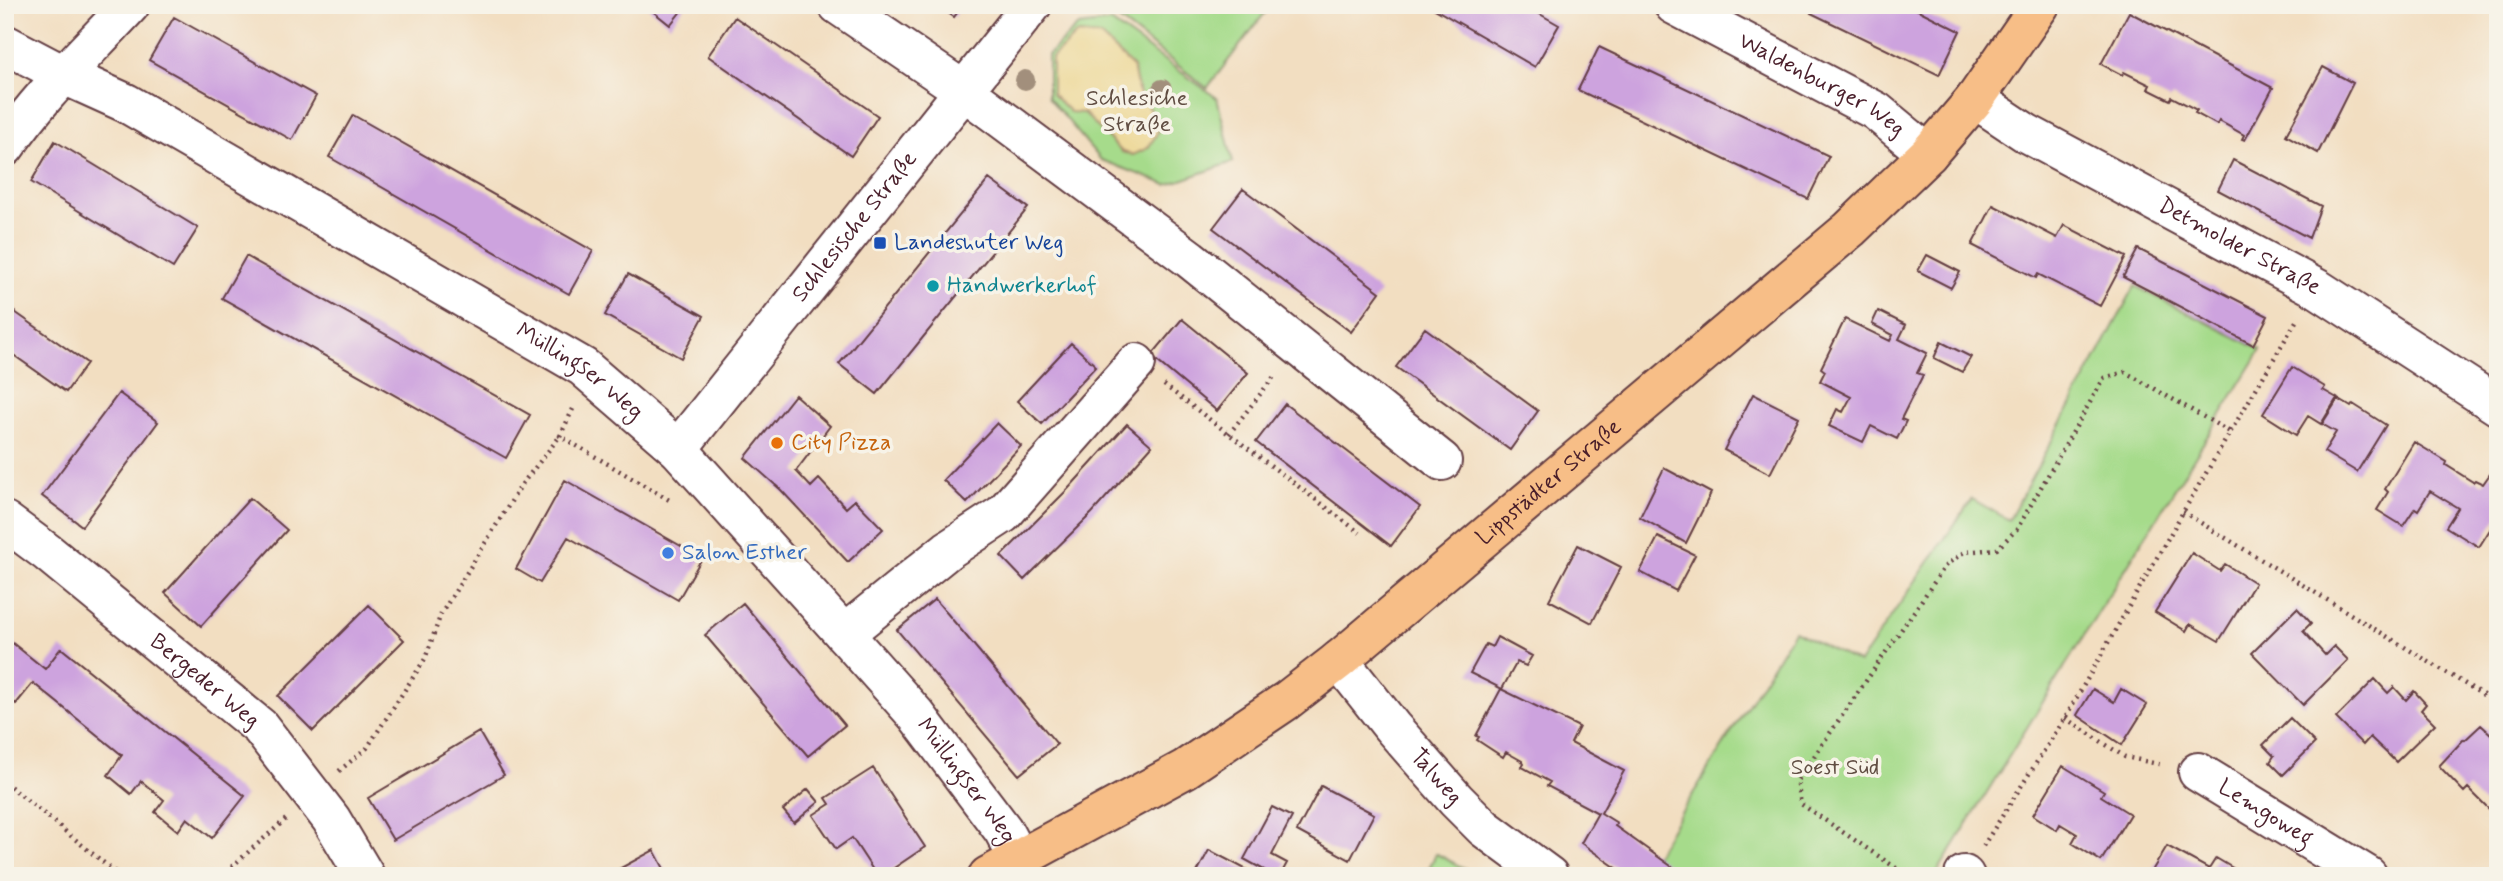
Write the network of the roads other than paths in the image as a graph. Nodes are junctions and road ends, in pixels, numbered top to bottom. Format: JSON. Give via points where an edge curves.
{"nodes":[{"id":1,"x":130,"y":5,"type":"edge"},
{"id":2,"x":838,"y":5,"type":"edge"},
{"id":3,"x":1032,"y":5,"type":"edge"},
{"id":4,"x":1674,"y":5,"type":"edge"},
{"id":5,"x":2040,"y":5,"type":"edge"},
{"id":6,"x":5,"y":44,"type":"edge"},
{"id":7,"x":64,"y":75,"type":"junction"},
{"id":8,"x":964,"y":90,"type":"junction"},
{"id":9,"x":1975,"y":99,"type":"junction"},
{"id":10,"x":5,"y":146,"type":"edge"},
{"id":11,"x":1928,"y":154,"type":"junction"},
{"id":12,"x":1136,"y":363,"type":"road end"},
{"id":13,"x":2498,"y":406,"type":"edge"},
{"id":14,"x":678,"y":449,"type":"junction"},
{"id":15,"x":1442,"y":461,"type":"dead end"},
{"id":16,"x":5,"y":521,"type":"edge"},
{"id":17,"x":844,"y":634,"type":"junction"},
{"id":18,"x":1339,"y":660,"type":"junction"},
{"id":19,"x":2198,"y":772,"type":"road end"},
{"id":20,"x":1004,"y":868,"type":"edge"},
{"id":21,"x":365,"y":876,"type":"edge"},
{"id":22,"x":1549,"y":876,"type":"edge"},
{"id":23,"x":2368,"y":876,"type":"edge"}],
"edges":[{"from":1,"to":7,"type":"street"},
{"from":2,"to":8,"type":"street"},
{"from":3,"to":8,"type":"street","name":"Schlesische Straße"},
{"from":4,"to":11,"type":"street","name":"Waldenburger Weg","via":[[1876,111]]},
{"from":5,"to":9,"type":"main road","name":"Lippstädter Straße"},
{"from":6,"to":7,"type":"street","name":"Müllingser Weg"},
{"from":7,"to":10,"type":"street"},
{"from":7,"to":14,"type":"street","name":"Müllingser Weg","via":[[126,103],[583,367]]},
{"from":8,"to":14,"type":"street","name":"Schlesische Straße"},
{"from":8,"to":15,"type":"street","via":[[1190,259]]},
{"from":9,"to":11,"type":"main road","name":"Lippstädter Straße"},
{"from":9,"to":13,"type":"street","name":"Detmolder Straße","via":[[2026,133],[2318,289]]},
{"from":11,"to":18,"type":"main road","name":"Lippstädter Straße","via":[[1850,229]]},
{"from":12,"to":17,"type":"street","via":[[1003,514],[948,550]]},
{"from":14,"to":17,"type":"street","name":"Müllingser Weg"},
{"from":16,"to":21,"type":"street","name":"Bergeder Weg","via":[[260,727],[331,819]]},
{"from":17,"to":20,"type":"street","name":"Müllingser Weg","via":[[917,716],[1003,830]]},
{"from":18,"to":20,"type":"main road","name":"Lippstädter Straße","via":[[1185,769]]},
{"from":18,"to":22,"type":"street","name":"Talweg","via":[[1456,800],[1484,828]]},
{"from":19,"to":23,"type":"street","name":"Lemgoweg"}]}
